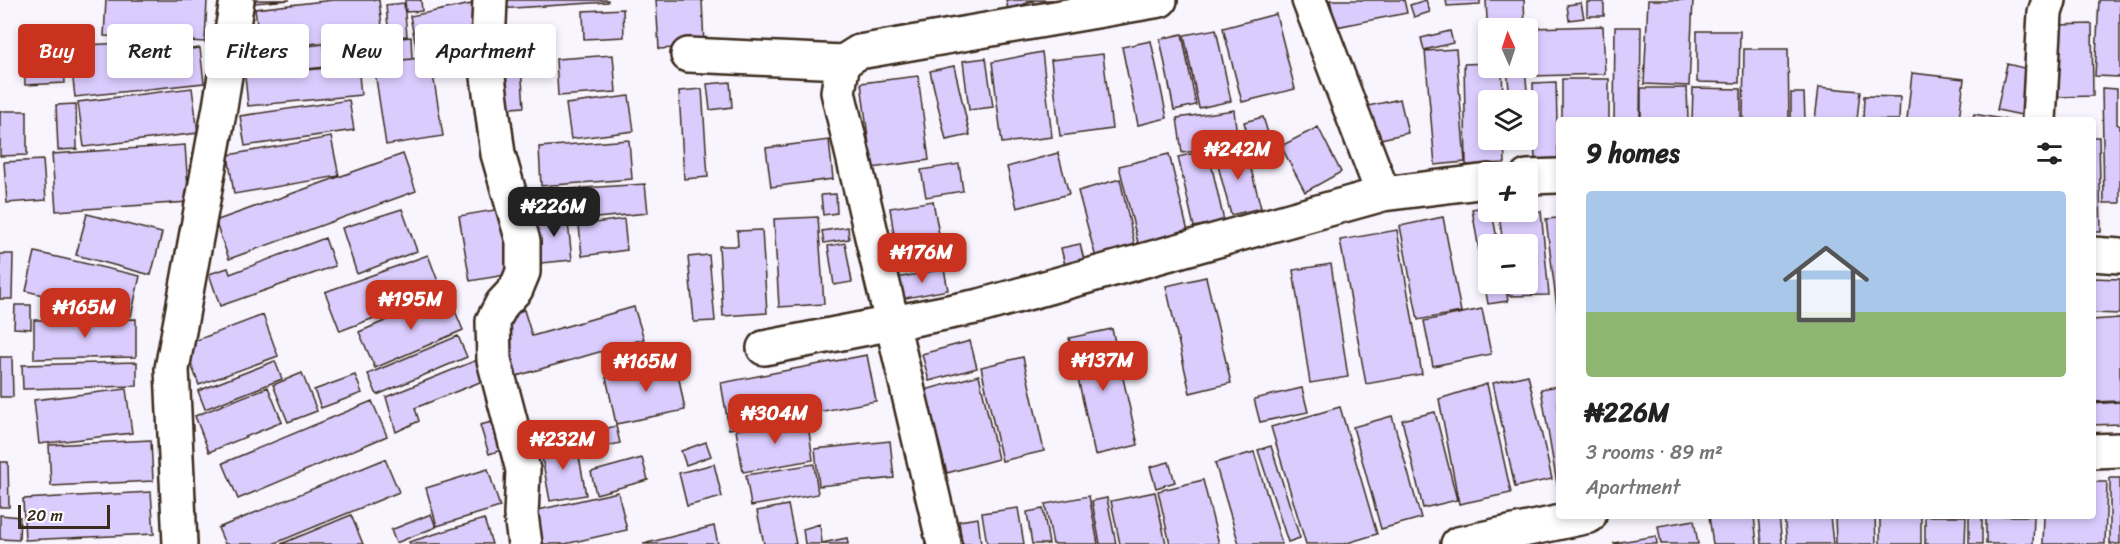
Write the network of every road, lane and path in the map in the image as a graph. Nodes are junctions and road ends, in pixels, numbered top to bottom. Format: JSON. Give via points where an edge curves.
{"nodes":[{"id":1,"x":237,"y":0,"type":"edge"},
{"id":2,"x":490,"y":0,"type":"edge"},
{"id":3,"x":1160,"y":0,"type":"edge"},
{"id":4,"x":1308,"y":0,"type":"edge"},
{"id":5,"x":2049,"y":0,"type":"edge"},
{"id":6,"x":688,"y":55,"type":"dead end"},
{"id":7,"x":843,"y":62,"type":"junction"},
{"id":8,"x":2039,"y":117,"type":"edge"},
{"id":9,"x":1556,"y":176,"type":"edge"},
{"id":10,"x":1538,"y":177,"type":"edge"},
{"id":11,"x":1478,"y":182,"type":"edge"},
{"id":12,"x":1383,"y":194,"type":"junction"},
{"id":13,"x":2096,"y":254,"type":"edge"},
{"id":14,"x":2120,"y":256,"type":"edge"},
{"id":15,"x":894,"y":324,"type":"junction"},
{"id":16,"x":764,"y":348,"type":"dead end"},
{"id":17,"x":2120,"y":450,"type":"edge"},
{"id":18,"x":2096,"y":452,"type":"edge"},
{"id":19,"x":1582,"y":519,"type":"edge"},
{"id":20,"x":1539,"y":536,"type":"edge"},
{"id":21,"x":180,"y":544,"type":"edge"},
{"id":22,"x":525,"y":544,"type":"edge"},
{"id":23,"x":944,"y":544,"type":"edge"},
{"id":24,"x":1458,"y":544,"type":"edge"}],
"edges":[{"from":1,"to":21,"type":"street","via":[[172,369]]},
{"from":2,"to":22,"type":"street","via":[[487,69],[498,154],[523,241],[523,272],[493,321],[494,360],[523,470],[521,515]]},
{"from":3,"to":7,"type":"street","via":[[859,52]]},
{"from":4,"to":12,"type":"street"},
{"from":5,"to":8,"type":"street"},
{"from":6,"to":7,"type":"street"},
{"from":7,"to":15,"type":"street","via":[[838,92]]},
{"from":9,"to":10,"type":"street"},
{"from":11,"to":12,"type":"street"},
{"from":12,"to":15,"type":"street","via":[[980,306]]},
{"from":13,"to":14,"type":"street"},
{"from":15,"to":16,"type":"street"},
{"from":15,"to":23,"type":"street"},
{"from":17,"to":18,"type":"street"},
{"from":19,"to":20,"type":"street"},
{"from":20,"to":24,"type":"street"}]}
